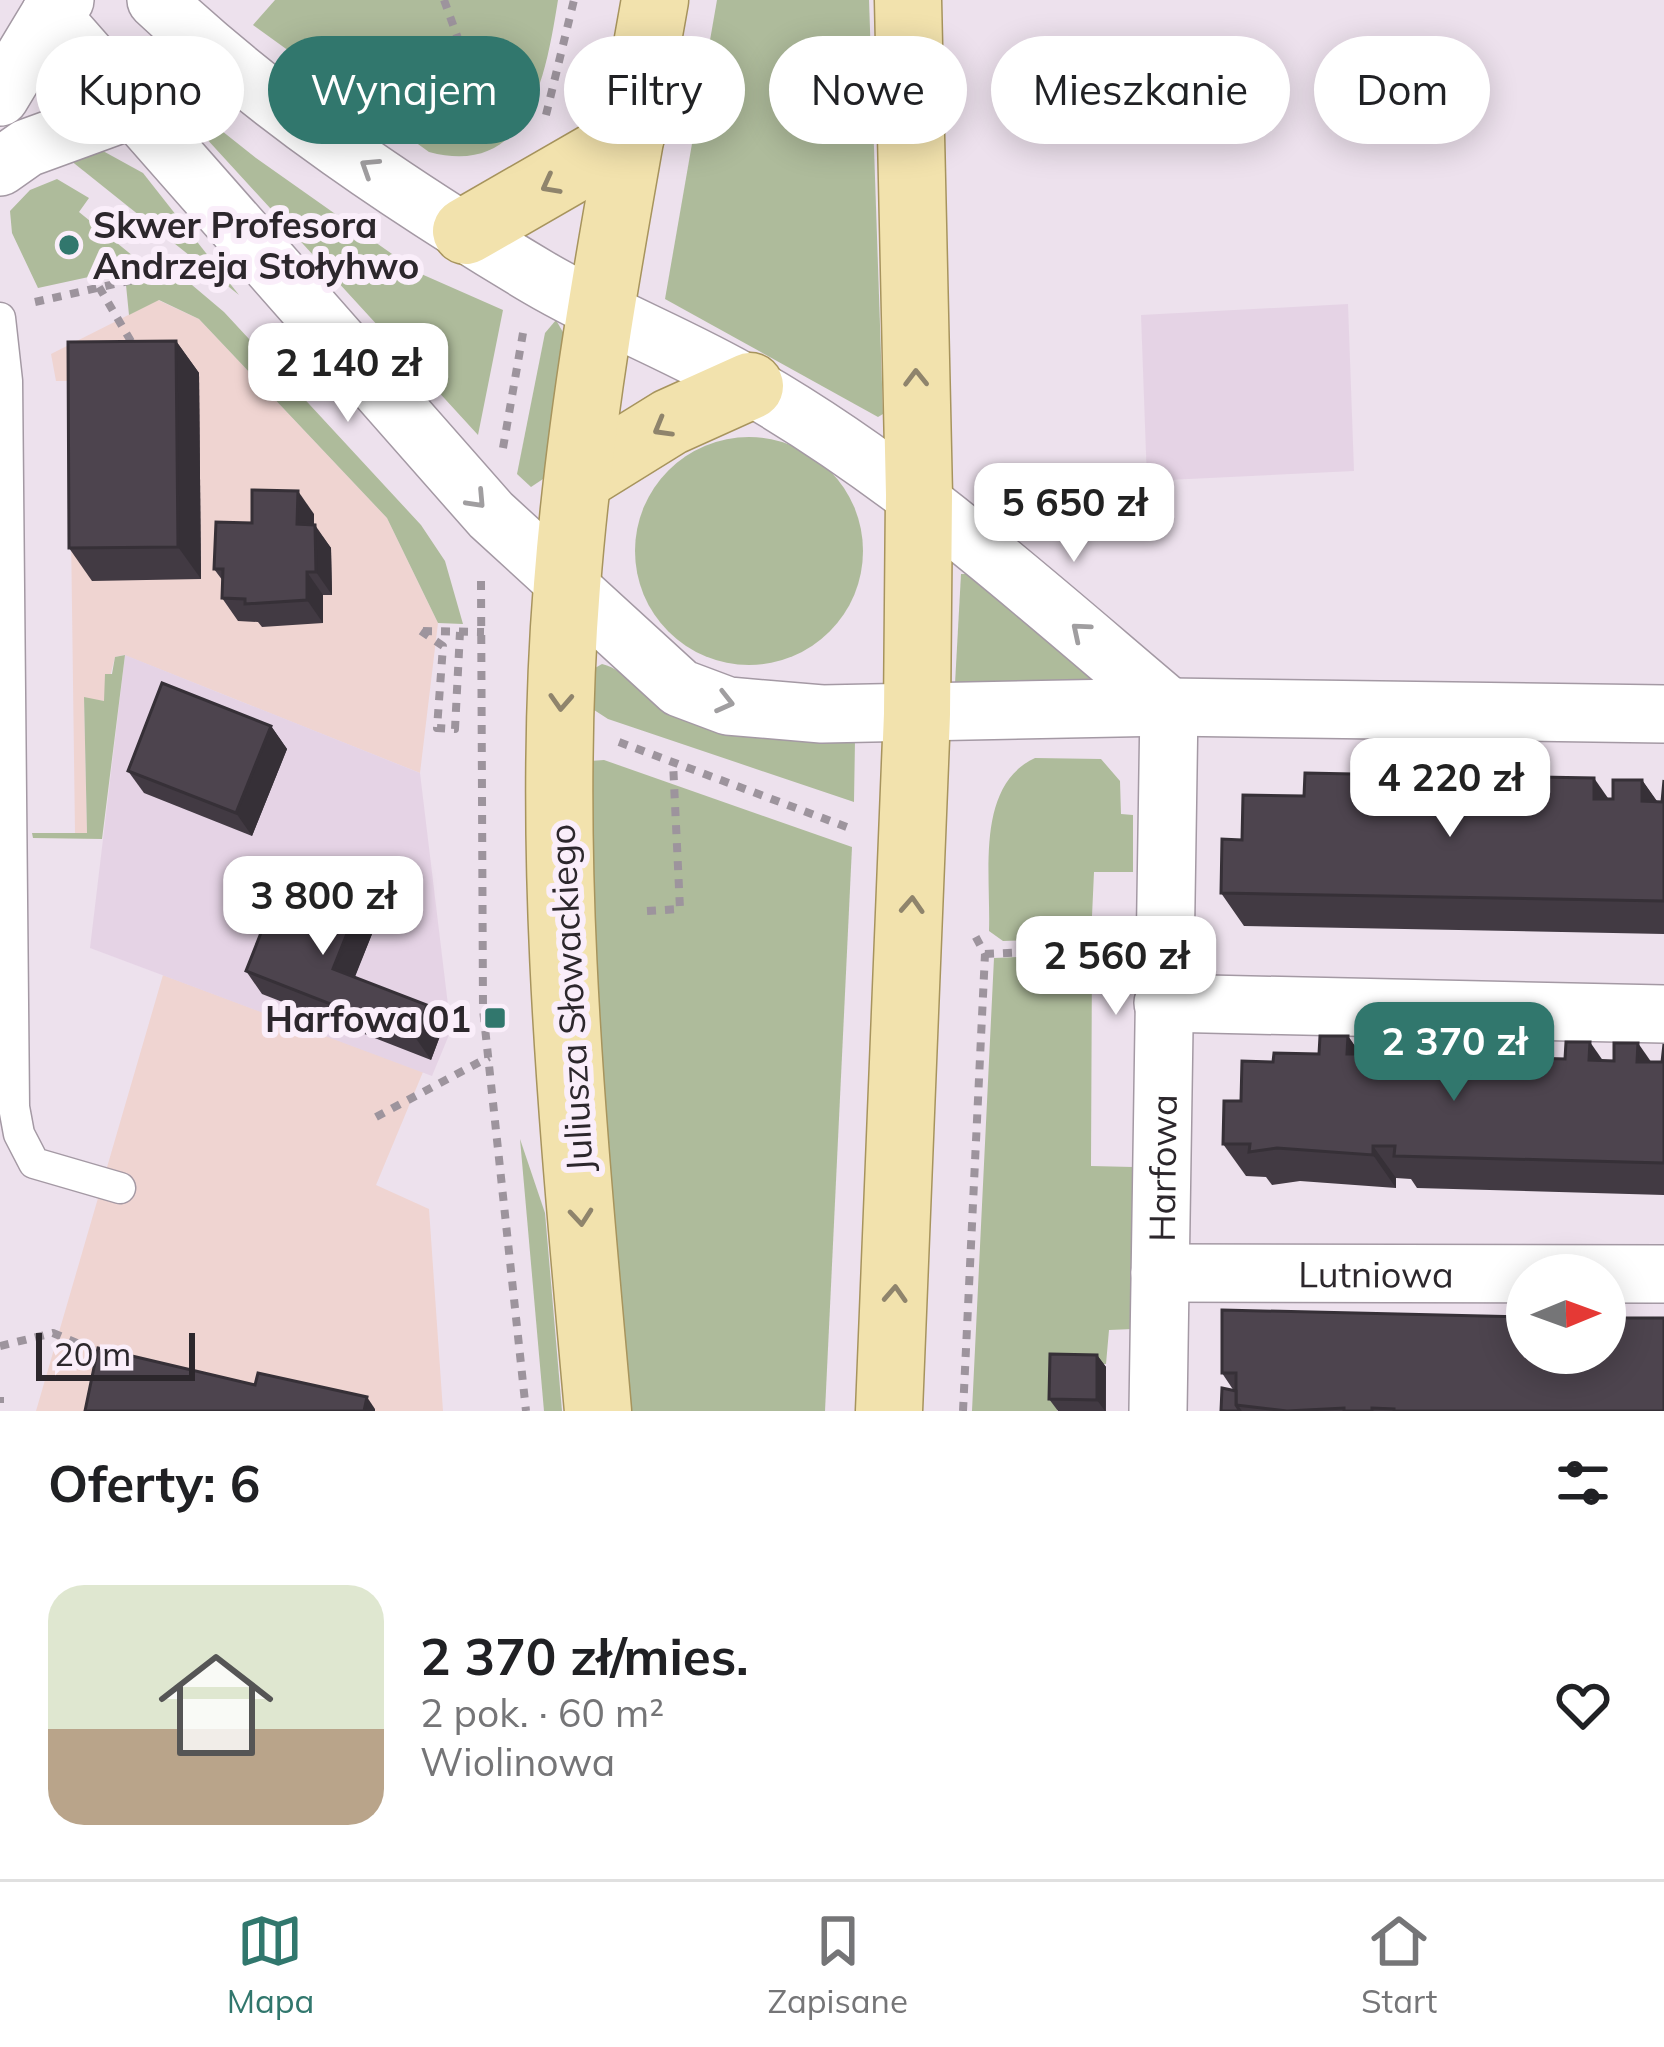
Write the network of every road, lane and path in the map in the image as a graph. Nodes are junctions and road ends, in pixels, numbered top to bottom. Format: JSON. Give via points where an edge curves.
{"nodes":[{"id":1,"x":156,"y":0,"type":"edge"},
{"id":2,"x":444,"y":0,"type":"edge"},
{"id":3,"x":574,"y":0,"type":"edge"},
{"id":4,"x":655,"y":0,"type":"edge"},
{"id":5,"x":908,"y":0,"type":"edge"},
{"id":6,"x":38,"y":12,"type":"edge"},
{"id":7,"x":62,"y":36,"type":"edge"},
{"id":8,"x":649,"y":36,"type":"edge"},
{"id":9,"x":0,"y":97,"type":"edge"},
{"id":10,"x":38,"y":144,"type":"edge"},
{"id":11,"x":165,"y":144,"type":"edge"},
{"id":12,"x":601,"y":144,"type":"edge"},
{"id":13,"x":631,"y":144,"type":"edge"},
{"id":14,"x":522,"y":164,"type":"junction"},
{"id":15,"x":0,"y":166,"type":"edge"},
{"id":16,"x":466,"y":231,"type":"junction"},
{"id":17,"x":186,"y":268,"type":"dead end"},
{"id":18,"x":539,"y":278,"type":"junction"},
{"id":19,"x":99,"y":287,"type":"junction"},
{"id":20,"x":35,"y":302,"type":"dead end"},
{"id":21,"x":602,"y":313,"type":"junction"},
{"id":22,"x":0,"y":318,"type":"edge"},
{"id":23,"x":133,"y":343,"type":"edge"},
{"id":24,"x":750,"y":386,"type":"junction"},
{"id":25,"x":578,"y":479,"type":"junction"},
{"id":26,"x":919,"y":495,"type":"junction"},
{"id":27,"x":491,"y":515,"type":"junction"},
{"id":28,"x":566,"y":585,"type":"junction"},
{"id":29,"x":460,"y":632,"type":"junction"},
{"id":30,"x":484,"y":632,"type":"junction"},
{"id":31,"x":1168,"y":707,"type":"junction"},
{"id":32,"x":917,"y":714,"type":"junction"},
{"id":33,"x":1664,"y":714,"type":"edge"},
{"id":34,"x":600,"y":735,"type":"dead end"},
{"id":35,"x":673,"y":763,"type":"junction"},
{"id":36,"x":852,"y":829,"type":"dead end"},
{"id":37,"x":647,"y":911,"type":"dead end"},
{"id":38,"x":972,"y":914,"type":"dead end"},
{"id":39,"x":1164,"y":945,"type":"junction"},
{"id":40,"x":985,"y":954,"type":"junction"},
{"id":41,"x":1163,"y":1003,"type":"junction"},
{"id":42,"x":1664,"y":1014,"type":"edge"},
{"id":43,"x":489,"y":1057,"type":"junction"},
{"id":44,"x":376,"y":1118,"type":"dead end"},
{"id":45,"x":120,"y":1188,"type":"dead end"},
{"id":46,"x":1160,"y":1273,"type":"junction"},
{"id":47,"x":1664,"y":1274,"type":"edge"},
{"id":48,"x":0,"y":1346,"type":"edge"},
{"id":49,"x":109,"y":1356,"type":"edge"},
{"id":50,"x":526,"y":1411,"type":"edge"},
{"id":51,"x":598,"y":1411,"type":"edge"},
{"id":52,"x":889,"y":1411,"type":"edge"},
{"id":53,"x":963,"y":1411,"type":"edge"},
{"id":54,"x":1158,"y":1411,"type":"edge"}],
"edges":[{"from":16,"to":1,"type":"street","one_way":true,"via":[[209,50]]},
{"from":2,"to":14,"type":"path","via":[[476,85]]},
{"from":3,"to":14,"type":"path","via":[[559,80],[531,145],[517,153]]},
{"from":4,"to":8,"type":"main road"},
{"from":26,"to":5,"type":"main road","one_way":true},
{"from":6,"to":7,"type":"street"},
{"from":6,"to":9,"type":"street"},
{"from":10,"to":15,"type":"street"},
{"from":11,"to":27,"type":"street","one_way":true},
{"from":12,"to":14,"type":"main road","one_way":true},
{"from":13,"to":21,"type":"main road"},
{"from":14,"to":16,"type":"main road"},
{"from":16,"to":18,"type":"street"},
{"from":17,"to":19,"type":"path"},
{"from":18,"to":21,"type":"street"},
{"from":18,"to":27,"type":"path"},
{"from":19,"to":20,"type":"path"},
{"from":19,"to":23,"type":"path"},
{"from":21,"to":24,"type":"street"},
{"from":21,"to":25,"type":"main road"},
{"from":22,"to":45,"type":"lane","via":[[14,1107],[34,1163]]},
{"from":24,"to":25,"type":"main road","one_way":true,"via":[[670,422]]},
{"from":24,"to":26,"type":"street"},
{"from":25,"to":28,"type":"main road"},
{"from":31,"to":26,"type":"street","one_way":true},
{"from":26,"to":32,"type":"main road"},
{"from":27,"to":28,"type":"street"},
{"from":27,"to":30,"type":"path","via":[[481,580]]},
{"from":28,"to":32,"type":"street","one_way":true,"via":[[680,688],[728,706]]},
{"from":28,"to":51,"type":"main road","name":"Juliusza Słowackiego","one_way":true,"via":[[564,1010]]},
{"from":29,"to":29,"type":"path","via":[[455,729],[437,728],[442,646],[421,631]]},
{"from":29,"to":30,"type":"path"},
{"from":30,"to":43,"type":"path","via":[[479,817]]},
{"from":31,"to":32,"type":"street"},
{"from":31,"to":33,"type":"street"},
{"from":31,"to":39,"type":"street","name":"Harfowa"},
{"from":52,"to":32,"type":"main road","one_way":true},
{"from":34,"to":35,"type":"path"},
{"from":35,"to":36,"type":"path"},
{"from":35,"to":37,"type":"path","via":[[680,909]]},
{"from":38,"to":40,"type":"path","via":[[972,934]]},
{"from":39,"to":40,"type":"path"},
{"from":39,"to":41,"type":"street","name":"Harfowa"},
{"from":40,"to":53,"type":"path"},
{"from":41,"to":42,"type":"street"},
{"from":41,"to":46,"type":"street","name":"Harfowa"},
{"from":43,"to":44,"type":"path"},
{"from":43,"to":50,"type":"path"},
{"from":46,"to":47,"type":"street","name":"Lutniowa"},
{"from":46,"to":54,"type":"street","name":"Harfowa"},
{"from":48,"to":49,"type":"path","via":[[53,1333]]}]}
